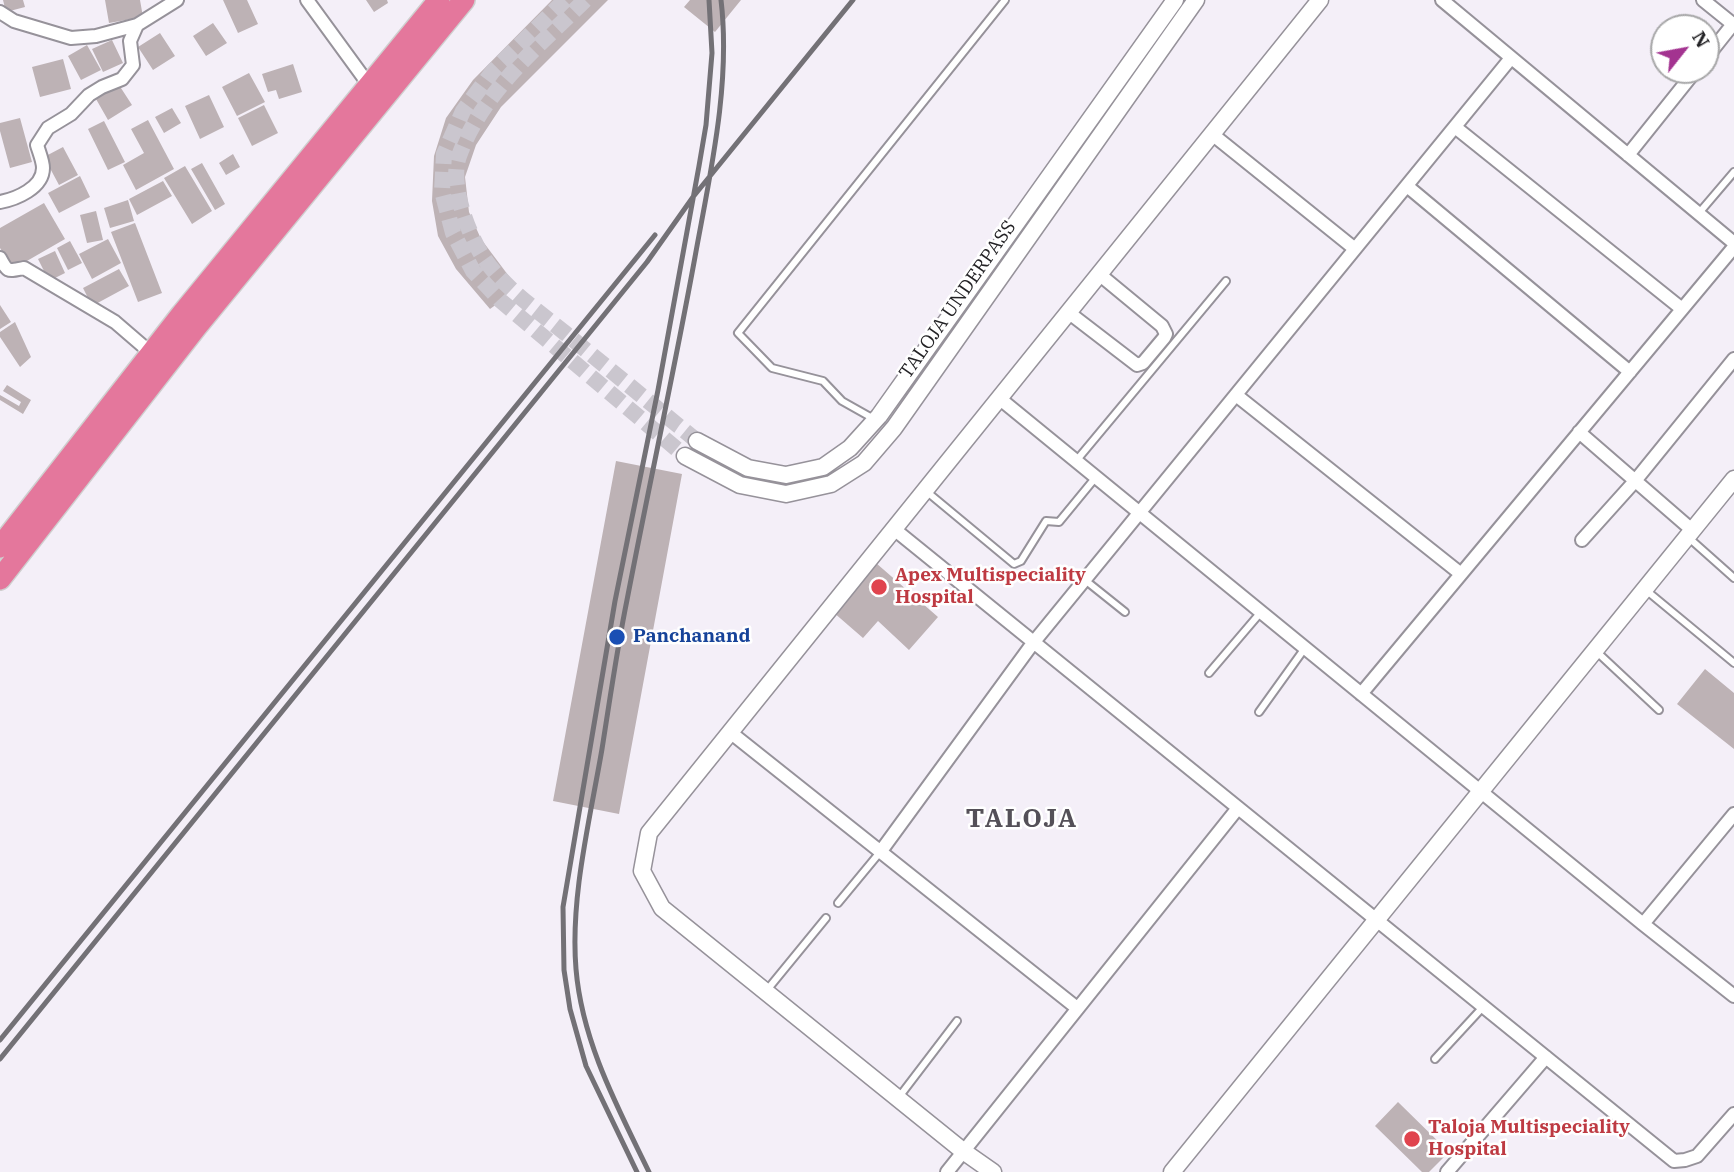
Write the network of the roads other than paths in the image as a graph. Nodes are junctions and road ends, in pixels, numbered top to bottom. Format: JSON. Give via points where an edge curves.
{"nodes":[{"id":1,"x":177,"y":0,"type":"edge"},
{"id":2,"x":307,"y":0,"type":"edge"},
{"id":3,"x":439,"y":0,"type":"edge"},
{"id":4,"x":464,"y":0,"type":"edge"},
{"id":5,"x":1004,"y":0,"type":"edge"},
{"id":6,"x":1175,"y":0,"type":"edge"},
{"id":7,"x":1196,"y":0,"type":"edge"},
{"id":8,"x":1320,"y":0,"type":"edge"},
{"id":9,"x":1442,"y":0,"type":"edge"},
{"id":10,"x":1703,"y":0,"type":"edge"},
{"id":11,"x":0,"y":12,"type":"edge"},
{"id":12,"x":1734,"y":25,"type":"edge"},
{"id":13,"x":137,"y":26,"type":"junction"},
{"id":14,"x":1720,"y":42,"type":"edge"},
{"id":15,"x":1511,"y":58,"type":"junction"},
{"id":16,"x":1685,"y":84,"type":"edge"},
{"id":17,"x":369,"y":85,"type":"junction"},
{"id":18,"x":1455,"y":127,"type":"junction"},
{"id":19,"x":1212,"y":134,"type":"junction"},
{"id":20,"x":1628,"y":155,"type":"junction"},
{"id":21,"x":1734,"y":172,"type":"edge"},
{"id":22,"x":1407,"y":186,"type":"junction"},
{"id":23,"x":0,"y":202,"type":"edge"},
{"id":24,"x":1698,"y":213,"type":"junction"},
{"id":25,"x":1734,"y":245,"type":"edge"},
{"id":26,"x":1355,"y":249,"type":"junction"},
{"id":27,"x":0,"y":258,"type":"edge"},
{"id":28,"x":1099,"y":274,"type":"junction"},
{"id":29,"x":1226,"y":281,"type":"dead end"},
{"id":30,"x":1682,"y":309,"type":"junction"},
{"id":31,"x":1068,"y":312,"type":"junction"},
{"id":32,"x":151,"y":353,"type":"junction"},
{"id":33,"x":1734,"y":359,"type":"edge"},
{"id":34,"x":1630,"y":372,"type":"junction"},
{"id":35,"x":1236,"y":395,"type":"junction"},
{"id":36,"x":999,"y":398,"type":"junction"},
{"id":37,"x":876,"y":420,"type":"junction"},
{"id":38,"x":1579,"y":432,"type":"junction"},
{"id":39,"x":697,"y":441,"type":"tunnel mouth"},
{"id":40,"x":685,"y":456,"type":"tunnel mouth"},
{"id":41,"x":1076,"y":461,"type":"junction"},
{"id":42,"x":1096,"y":477,"type":"junction"},
{"id":43,"x":1734,"y":480,"type":"edge"},
{"id":44,"x":1635,"y":481,"type":"junction"},
{"id":45,"x":925,"y":490,"type":"junction"},
{"id":46,"x":1140,"y":513,"type":"junction"},
{"id":47,"x":894,"y":529,"type":"junction"},
{"id":48,"x":1690,"y":533,"type":"junction"},
{"id":49,"x":1582,"y":540,"type":"dead end"},
{"id":50,"x":0,"y":547,"type":"edge"},
{"id":51,"x":1461,"y":574,"type":"junction"},
{"id":52,"x":1734,"y":578,"type":"edge"},
{"id":53,"x":0,"y":579,"type":"edge"},
{"id":54,"x":1085,"y":580,"type":"junction"},
{"id":55,"x":1645,"y":590,"type":"junction"},
{"id":56,"x":1125,"y":612,"type":"dead end"},
{"id":57,"x":1261,"y":612,"type":"junction"},
{"id":58,"x":1033,"y":643,"type":"junction"},
{"id":59,"x":1305,"y":648,"type":"junction"},
{"id":60,"x":1595,"y":651,"type":"junction"},
{"id":61,"x":1734,"y":663,"type":"edge"},
{"id":62,"x":1209,"y":673,"type":"dead end"},
{"id":63,"x":1361,"y":694,"type":"junction"},
{"id":64,"x":1659,"y":710,"type":"dead end"},
{"id":65,"x":1259,"y":712,"type":"dead end"},
{"id":66,"x":730,"y":732,"type":"junction"},
{"id":67,"x":1481,"y":791,"type":"junction"},
{"id":68,"x":1238,"y":808,"type":"junction"},
{"id":69,"x":1733,"y":819,"type":"edge"},
{"id":70,"x":881,"y":852,"type":"junction"},
{"id":71,"x":838,"y":903,"type":"dead end"},
{"id":72,"x":826,"y":918,"type":"dead end"},
{"id":73,"x":1376,"y":920,"type":"junction"},
{"id":74,"x":1643,"y":924,"type":"junction"},
{"id":75,"x":766,"y":992,"type":"junction"},
{"id":76,"x":1734,"y":996,"type":"edge"},
{"id":77,"x":1483,"y":1007,"type":"junction"},
{"id":78,"x":1077,"y":1008,"type":"junction"},
{"id":79,"x":957,"y":1021,"type":"dead end"},
{"id":80,"x":1546,"y":1058,"type":"junction"},
{"id":81,"x":1435,"y":1059,"type":"dead end"},
{"id":82,"x":898,"y":1098,"type":"junction"},
{"id":83,"x":1734,"y":1114,"type":"edge"},
{"id":84,"x":963,"y":1151,"type":"junction"},
{"id":85,"x":947,"y":1172,"type":"edge"},
{"id":86,"x":993,"y":1172,"type":"edge"},
{"id":87,"x":1172,"y":1172,"type":"edge"},
{"id":88,"x":1447,"y":1172,"type":"edge"}],
"edges":[{"from":1,"to":13,"type":"street"},
{"from":2,"to":17,"type":"street"},
{"from":3,"to":17,"type":"highway"},
{"from":4,"to":53,"type":"highway","via":[[197,326]]},
{"from":5,"to":37,"type":"lane","via":[[738,333],[772,368],[823,381],[842,401]]},
{"from":6,"to":37,"type":"street","name":"TALOJA UNDERPASS"},
{"from":7,"to":40,"type":"street","name":"TALOJA UNDERPASS","via":[[894,428],[864,463],[831,484],[786,494],[740,485]]},
{"from":8,"to":19,"type":"street"},
{"from":9,"to":15,"type":"street"},
{"from":10,"to":12,"type":"street"},
{"from":11,"to":13,"type":"street","via":[[14,21],[71,38]]},
{"from":12,"to":14,"type":"street"},
{"from":13,"to":23,"type":"street","via":[[130,41],[133,65],[122,79],[89,95],[71,114],[48,128],[37,145],[43,169],[39,183],[14,200]]},
{"from":15,"to":18,"type":"street"},
{"from":15,"to":20,"type":"street"},
{"from":16,"to":20,"type":"street"},
{"from":17,"to":32,"type":"highway"},
{"from":18,"to":22,"type":"street"},
{"from":18,"to":30,"type":"street"},
{"from":19,"to":26,"type":"street"},
{"from":19,"to":28,"type":"street"},
{"from":20,"to":24,"type":"street"},
{"from":21,"to":24,"type":"lane"},
{"from":22,"to":26,"type":"street"},
{"from":22,"to":34,"type":"street"},
{"from":24,"to":25,"type":"street"},
{"from":25,"to":30,"type":"street"},
{"from":26,"to":35,"type":"street"},
{"from":27,"to":32,"type":"street","via":[[5,269],[24,268],[115,322]]},
{"from":28,"to":31,"type":"street"},
{"from":28,"to":31,"type":"street","via":[[1162,326],[1164,338],[1137,365]]},
{"from":29,"to":41,"type":"lane"},
{"from":30,"to":34,"type":"street"},
{"from":31,"to":36,"type":"street"},
{"from":32,"to":50,"type":"highway"},
{"from":33,"to":44,"type":"street"},
{"from":34,"to":38,"type":"street"},
{"from":35,"to":46,"type":"street"},
{"from":35,"to":51,"type":"street"},
{"from":36,"to":41,"type":"street"},
{"from":36,"to":45,"type":"street"},
{"from":37,"to":39,"type":"street","name":"TALOJA UNDERPASS","via":[[850,448],[823,467],[786,475],[748,468]]},
{"from":38,"to":44,"type":"street"},
{"from":38,"to":51,"type":"street"},
{"from":41,"to":42,"type":"street"},
{"from":42,"to":45,"type":"lane","via":[[1059,522],[1046,522],[1021,561],[1014,564]]},
{"from":42,"to":46,"type":"street"},
{"from":43,"to":48,"type":"street"},
{"from":44,"to":48,"type":"street"},
{"from":44,"to":49,"type":"street"},
{"from":45,"to":47,"type":"street"},
{"from":46,"to":54,"type":"street"},
{"from":46,"to":57,"type":"street"},
{"from":47,"to":58,"type":"street"},
{"from":47,"to":66,"type":"street"},
{"from":48,"to":52,"type":"lane"},
{"from":48,"to":55,"type":"street"},
{"from":51,"to":63,"type":"street"},
{"from":54,"to":56,"type":"lane"},
{"from":54,"to":58,"type":"street"},
{"from":55,"to":60,"type":"street"},
{"from":55,"to":61,"type":"lane"},
{"from":57,"to":59,"type":"street"},
{"from":57,"to":62,"type":"lane"},
{"from":58,"to":68,"type":"street"},
{"from":58,"to":70,"type":"street"},
{"from":59,"to":63,"type":"street"},
{"from":59,"to":65,"type":"lane"},
{"from":60,"to":64,"type":"lane"},
{"from":60,"to":67,"type":"street"},
{"from":63,"to":67,"type":"street"},
{"from":66,"to":70,"type":"street"},
{"from":66,"to":75,"type":"street","via":[[649,833],[642,871],[662,908]]},
{"from":67,"to":73,"type":"street"},
{"from":67,"to":74,"type":"street"},
{"from":68,"to":73,"type":"street"},
{"from":68,"to":78,"type":"street"},
{"from":69,"to":74,"type":"street"},
{"from":70,"to":71,"type":"lane"},
{"from":70,"to":78,"type":"street"},
{"from":72,"to":75,"type":"lane"},
{"from":73,"to":77,"type":"street"},
{"from":73,"to":87,"type":"street"},
{"from":74,"to":76,"type":"street"},
{"from":75,"to":82,"type":"street"},
{"from":77,"to":80,"type":"street"},
{"from":77,"to":81,"type":"lane"},
{"from":78,"to":84,"type":"street"},
{"from":79,"to":82,"type":"lane"},
{"from":80,"to":83,"type":"street","via":[[1674,1161],[1698,1156]]},
{"from":80,"to":88,"type":"street"},
{"from":82,"to":84,"type":"street"},
{"from":84,"to":85,"type":"street"},
{"from":84,"to":86,"type":"street"}]}
